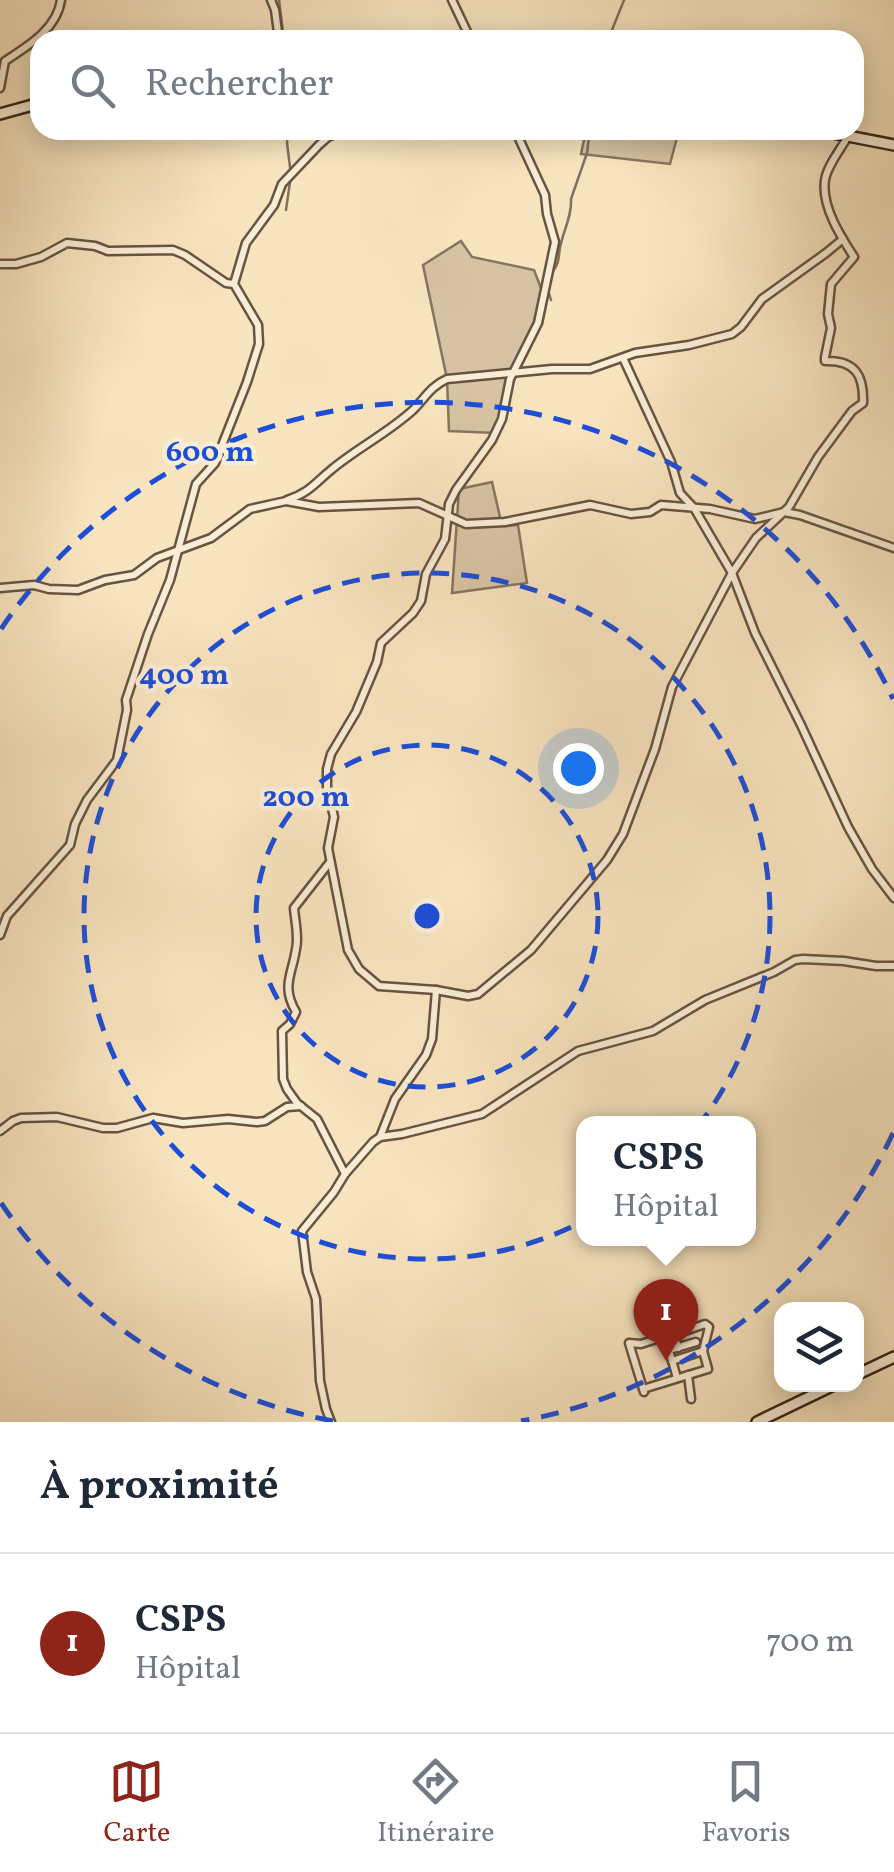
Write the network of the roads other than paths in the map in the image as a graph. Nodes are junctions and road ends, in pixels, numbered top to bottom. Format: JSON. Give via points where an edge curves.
{"nodes":[{"id":1,"x":61,"y":0,"type":"edge"},
{"id":2,"x":271,"y":0,"type":"edge"},
{"id":3,"x":452,"y":0,"type":"edge"},
{"id":4,"x":44,"y":30,"type":"edge"},
{"id":5,"x":278,"y":30,"type":"edge"},
{"id":6,"x":466,"y":30,"type":"edge"},
{"id":7,"x":30,"y":43,"type":"edge"},
{"id":8,"x":0,"y":88,"type":"edge"},
{"id":9,"x":30,"y":106,"type":"edge"},
{"id":10,"x":0,"y":114,"type":"edge"},
{"id":11,"x":864,"y":139,"type":"edge"},
{"id":12,"x":325,"y":140,"type":"edge"},
{"id":13,"x":520,"y":140,"type":"edge"},
{"id":14,"x":846,"y":140,"type":"edge"},
{"id":15,"x":894,"y":145,"type":"edge"},
{"id":16,"x":843,"y":239,"type":"junction"},
{"id":17,"x":0,"y":264,"type":"edge"},
{"id":18,"x":234,"y":284,"type":"junction"},
{"id":19,"x":623,"y":358,"type":"junction"},
{"id":20,"x":513,"y":373,"type":"junction"},
{"id":21,"x":286,"y":500,"type":"junction"},
{"id":22,"x":694,"y":508,"type":"junction"},
{"id":23,"x":784,"y":512,"type":"junction"},
{"id":24,"x":448,"y":514,"type":"junction"},
{"id":25,"x":894,"y":548,"type":"edge"},
{"id":26,"x":178,"y":550,"type":"junction"},
{"id":27,"x":732,"y":573,"type":"junction"},
{"id":28,"x":0,"y":588,"type":"edge"},
{"id":29,"x":331,"y":861,"type":"junction"},
{"id":30,"x":894,"y":898,"type":"edge"},
{"id":31,"x":0,"y":936,"type":"edge"},
{"id":32,"x":894,"y":966,"type":"edge"},
{"id":33,"x":436,"y":990,"type":"junction"},
{"id":34,"x":302,"y":1106,"type":"junction"},
{"id":35,"x":0,"y":1131,"type":"edge"},
{"id":36,"x":380,"y":1137,"type":"junction"},
{"id":37,"x":345,"y":1174,"type":"junction"},
{"id":38,"x":672,"y":1335,"type":"junction"},
{"id":39,"x":696,"y":1342,"type":"dead end"},
{"id":40,"x":674,"y":1349,"type":"junction"},
{"id":41,"x":703,"y":1351,"type":"junction"},
{"id":42,"x":894,"y":1357,"type":"edge"},
{"id":43,"x":672,"y":1361,"type":"junction"},
{"id":44,"x":864,"y":1371,"type":"edge"},
{"id":45,"x":688,"y":1375,"type":"junction"},
{"id":46,"x":677,"y":1378,"type":"junction"},
{"id":47,"x":819,"y":1392,"type":"edge"},
{"id":48,"x":691,"y":1399,"type":"dead end"},
{"id":49,"x":332,"y":1422,"type":"edge"},
{"id":50,"x":757,"y":1422,"type":"edge"}],
"edges":[{"from":1,"to":4,"type":"street","via":[[60,13]]},
{"from":2,"to":5,"type":"street"},
{"from":3,"to":6,"type":"street"},
{"from":7,"to":8,"type":"street","via":[[6,61]]},
{"from":9,"to":10,"type":"street"},
{"from":11,"to":15,"type":"street"},
{"from":12,"to":18,"type":"street","via":[[282,184],[246,243]]},
{"from":13,"to":20,"type":"street","via":[[544,194],[555,242],[538,323]]},
{"from":14,"to":16,"type":"street","via":[[824,181]]},
{"from":16,"to":19,"type":"street","via":[[762,298],[732,334]]},
{"from":16,"to":23,"type":"street","via":[[854,257],[831,284],[826,361],[851,365],[864,384],[863,402]]},
{"from":17,"to":18,"type":"street","via":[[42,257],[67,243],[108,251],[173,250]]},
{"from":18,"to":26,"type":"street","via":[[258,325],[259,344],[216,464],[196,484]]},
{"from":19,"to":20,"type":"street","via":[[590,370]]},
{"from":19,"to":22,"type":"street","via":[[680,494]]},
{"from":20,"to":21,"type":"street","via":[[436,384],[314,488]]},
{"from":20,"to":24,"type":"street","via":[[502,419]]},
{"from":21,"to":24,"type":"street","via":[[319,508],[419,503]]},
{"from":21,"to":26,"type":"street","via":[[250,510],[210,538]]},
{"from":22,"to":23,"type":"street","via":[[756,519]]},
{"from":22,"to":24,"type":"street","via":[[661,505],[631,514],[590,505],[466,524]]},
{"from":22,"to":27,"type":"street"},
{"from":23,"to":25,"type":"street"},
{"from":23,"to":27,"type":"street"},
{"from":24,"to":29,"type":"street","via":[[445,540],[420,601],[381,643],[356,712],[331,754]]},
{"from":26,"to":28,"type":"street","via":[[134,575],[78,590]]},
{"from":26,"to":31,"type":"street","via":[[126,700],[117,760],[87,800],[70,845],[7,916]]},
{"from":27,"to":30,"type":"street","via":[[848,827]]},
{"from":27,"to":33,"type":"street","via":[[672,687],[623,834],[607,860],[531,950],[478,994]]},
{"from":29,"to":33,"type":"street","via":[[345,943],[359,969],[379,986]]},
{"from":29,"to":34,"type":"street","via":[[294,908],[297,947],[288,985],[296,1012],[282,1032],[283,1078]]},
{"from":32,"to":36,"type":"street","via":[[795,960],[705,1000],[653,1032],[578,1051],[482,1114]]},
{"from":33,"to":36,"type":"street","via":[[426,1055],[394,1099]]},
{"from":34,"to":35,"type":"street","via":[[257,1122],[153,1118],[104,1128],[56,1117],[21,1118]]},
{"from":34,"to":37,"type":"street","via":[[317,1118]]},
{"from":36,"to":37,"type":"street"},
{"from":37,"to":49,"type":"street","via":[[302,1231],[316,1299],[320,1381]]},
{"from":38,"to":40,"type":"street"},
{"from":38,"to":41,"type":"street","via":[[709,1326]]},
{"from":38,"to":46,"type":"street","via":[[629,1342],[643,1391]]},
{"from":39,"to":40,"type":"street"},
{"from":40,"to":43,"type":"street"},
{"from":41,"to":43,"type":"street"},
{"from":41,"to":45,"type":"street","via":[[708,1369]]},
{"from":42,"to":44,"type":"street"},
{"from":43,"to":46,"type":"street"},
{"from":45,"to":46,"type":"street"},
{"from":45,"to":48,"type":"street"},
{"from":47,"to":50,"type":"street"}]}
